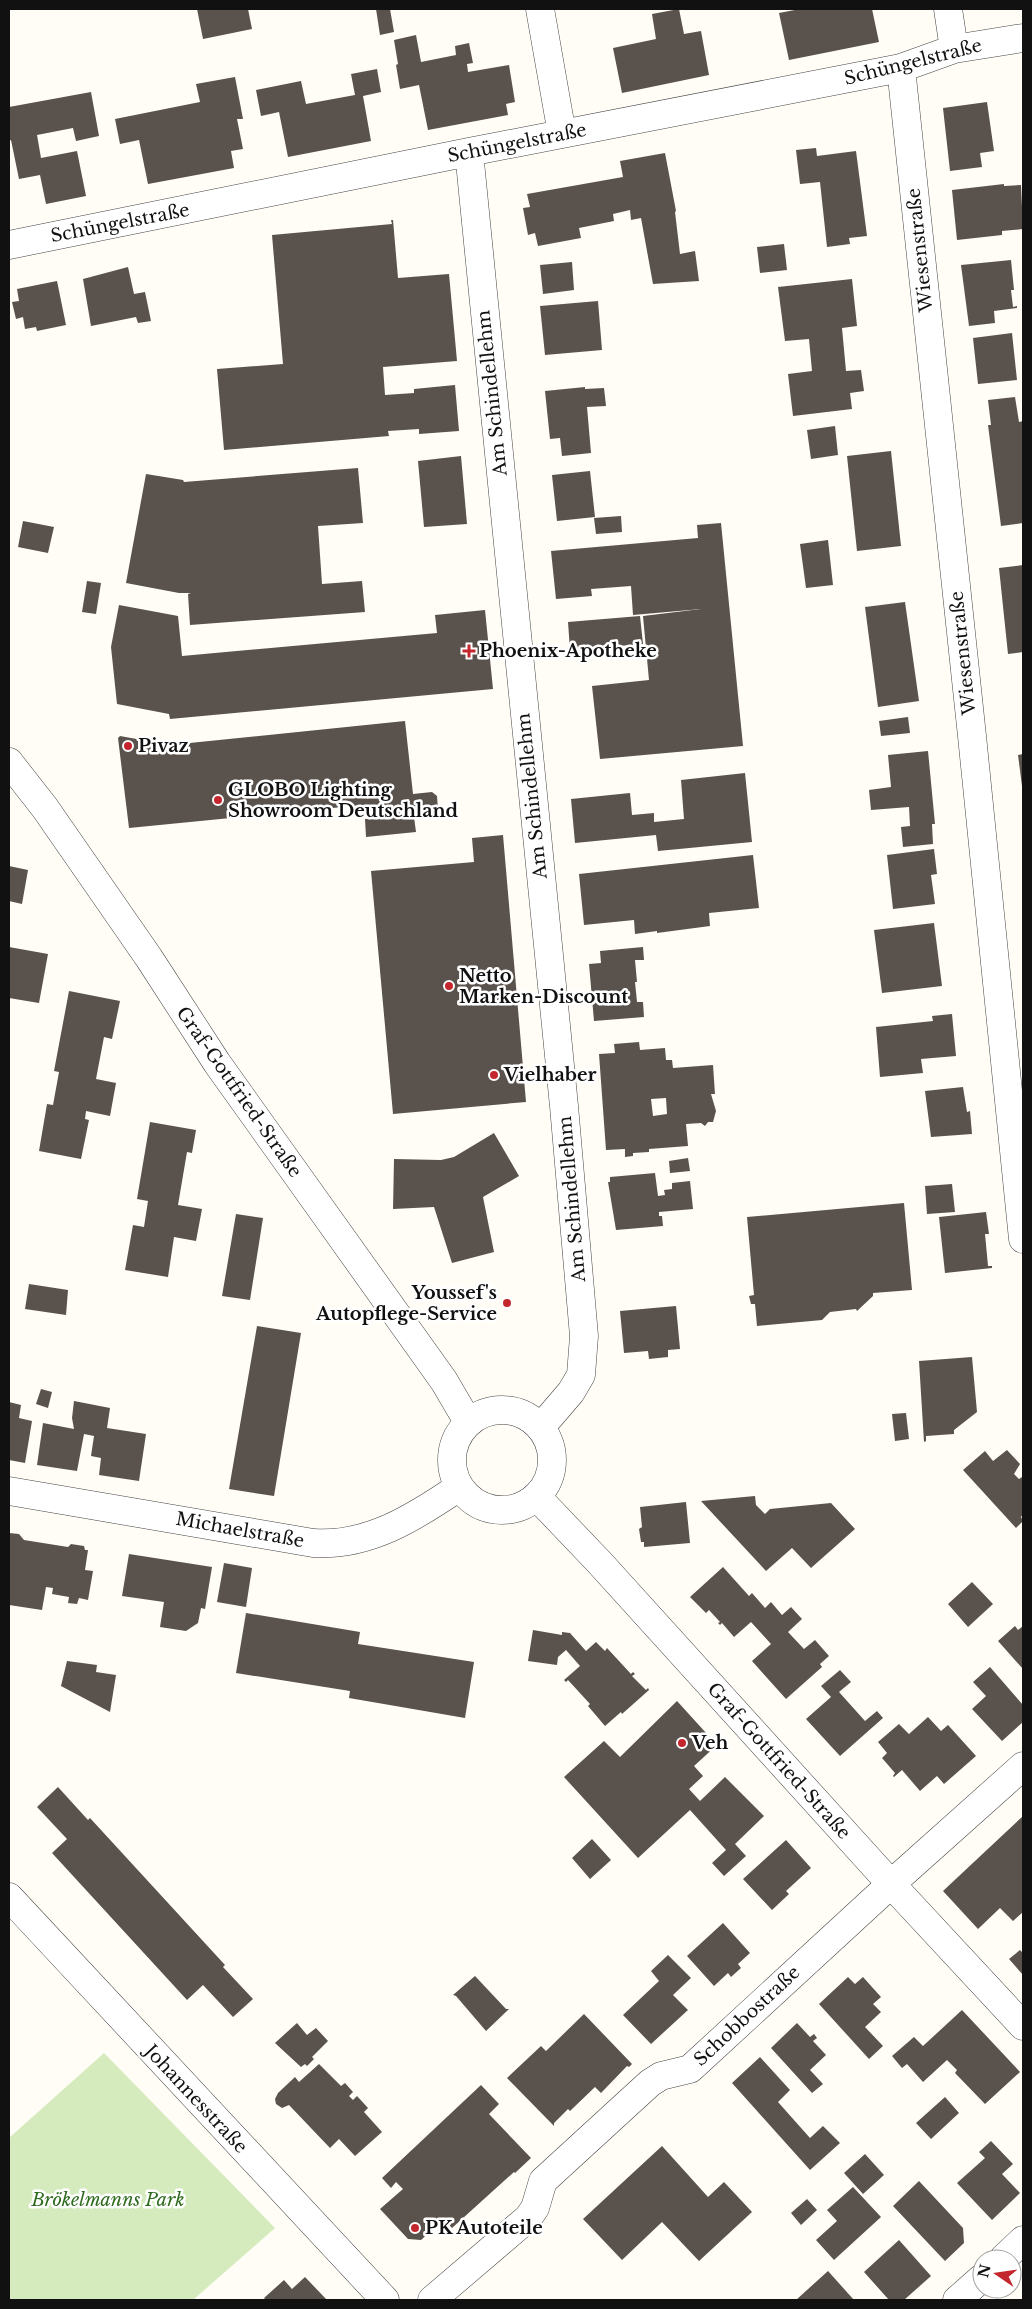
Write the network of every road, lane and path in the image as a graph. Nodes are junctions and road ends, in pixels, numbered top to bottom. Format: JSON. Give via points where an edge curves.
{"nodes":[{"id":1,"x":540,"y":9,"type":"edge"},
{"id":2,"x":948,"y":9,"type":"edge"},
{"id":3,"x":1023,"y":38,"type":"edge"},
{"id":4,"x":954,"y":50,"type":"junction"},
{"id":5,"x":901,"y":68,"type":"junction"},
{"id":6,"x":562,"y":134,"type":"junction"},
{"id":7,"x":469,"y":152,"type":"junction"},
{"id":8,"x":9,"y":245,"type":"edge"},
{"id":9,"x":9,"y":762,"type":"edge"},
{"id":10,"x":1023,"y":1239,"type":"edge"},
{"id":11,"x":468,"y":1422,"type":"junction"},
{"id":12,"x":541,"y":1427,"type":"junction"},
{"id":13,"x":459,"y":1487,"type":"junction"},
{"id":14,"x":9,"y":1491,"type":"edge"},
{"id":15,"x":536,"y":1497,"type":"junction"},
{"id":16,"x":1023,"y":1766,"type":"edge"},
{"id":17,"x":891,"y":1884,"type":"junction"},
{"id":18,"x":9,"y":1897,"type":"edge"},
{"id":19,"x":1023,"y":2026,"type":"edge"},
{"id":20,"x":1023,"y":2240,"type":"edge"},
{"id":21,"x":1014,"y":2249,"type":"edge"},
{"id":22,"x":972,"y":2287,"type":"edge"},
{"id":23,"x":385,"y":2300,"type":"edge"},
{"id":24,"x":432,"y":2300,"type":"edge"},
{"id":25,"x":957,"y":2300,"type":"edge"}],
"edges":[{"from":1,"to":6,"type":"street"},
{"from":2,"to":4,"type":"street"},
{"from":3,"to":4,"type":"street","name":"Schüngelstraße"},
{"from":4,"to":5,"type":"street","name":"Schüngelstraße"},
{"from":5,"to":6,"type":"street","name":"Schüngelstraße"},
{"from":5,"to":10,"type":"street","name":"Wiesenstraße"},
{"from":6,"to":7,"type":"street","name":"Schüngelstraße"},
{"from":7,"to":8,"type":"street","name":"Schüngelstraße"},
{"from":7,"to":12,"type":"street","name":"Am Schindellehm","via":[[584,1336],[581,1374],[571,1392]]},
{"from":9,"to":11,"type":"street","name":"Graf-Gottfried-Straße","via":[[45,808],[217,1063],[444,1381]]},
{"from":11,"to":12,"type":"street","via":[[486,1412],[506,1409],[525,1415]]},
{"from":11,"to":13,"type":"street","via":[[457,1436],[452,1453],[452,1471]]},
{"from":12,"to":15,"type":"street","via":[[553,1455],[546,1485]]},
{"from":13,"to":14,"type":"street","name":"Michaelstraße","via":[[397,1524],[367,1537],[333,1544]]},
{"from":13,"to":15,"type":"street","via":[[469,1498],[496,1510],[510,1510]]},
{"from":15,"to":17,"type":"street","name":"Graf-Gottfried-Straße","via":[[594,1556]]},
{"from":16,"to":17,"type":"street","name":"Schobbostraße"},
{"from":17,"to":19,"type":"street","name":"Graf-Gottfried-Straße"},
{"from":17,"to":24,"type":"street","name":"Schobbostraße","via":[[690,2069],[661,2076],[650,2083],[543,2181],[535,2208],[528,2218]]},
{"from":18,"to":23,"type":"street","name":"Johannesstraße"},
{"from":20,"to":21,"type":"street"},
{"from":22,"to":25,"type":"street"}]}
